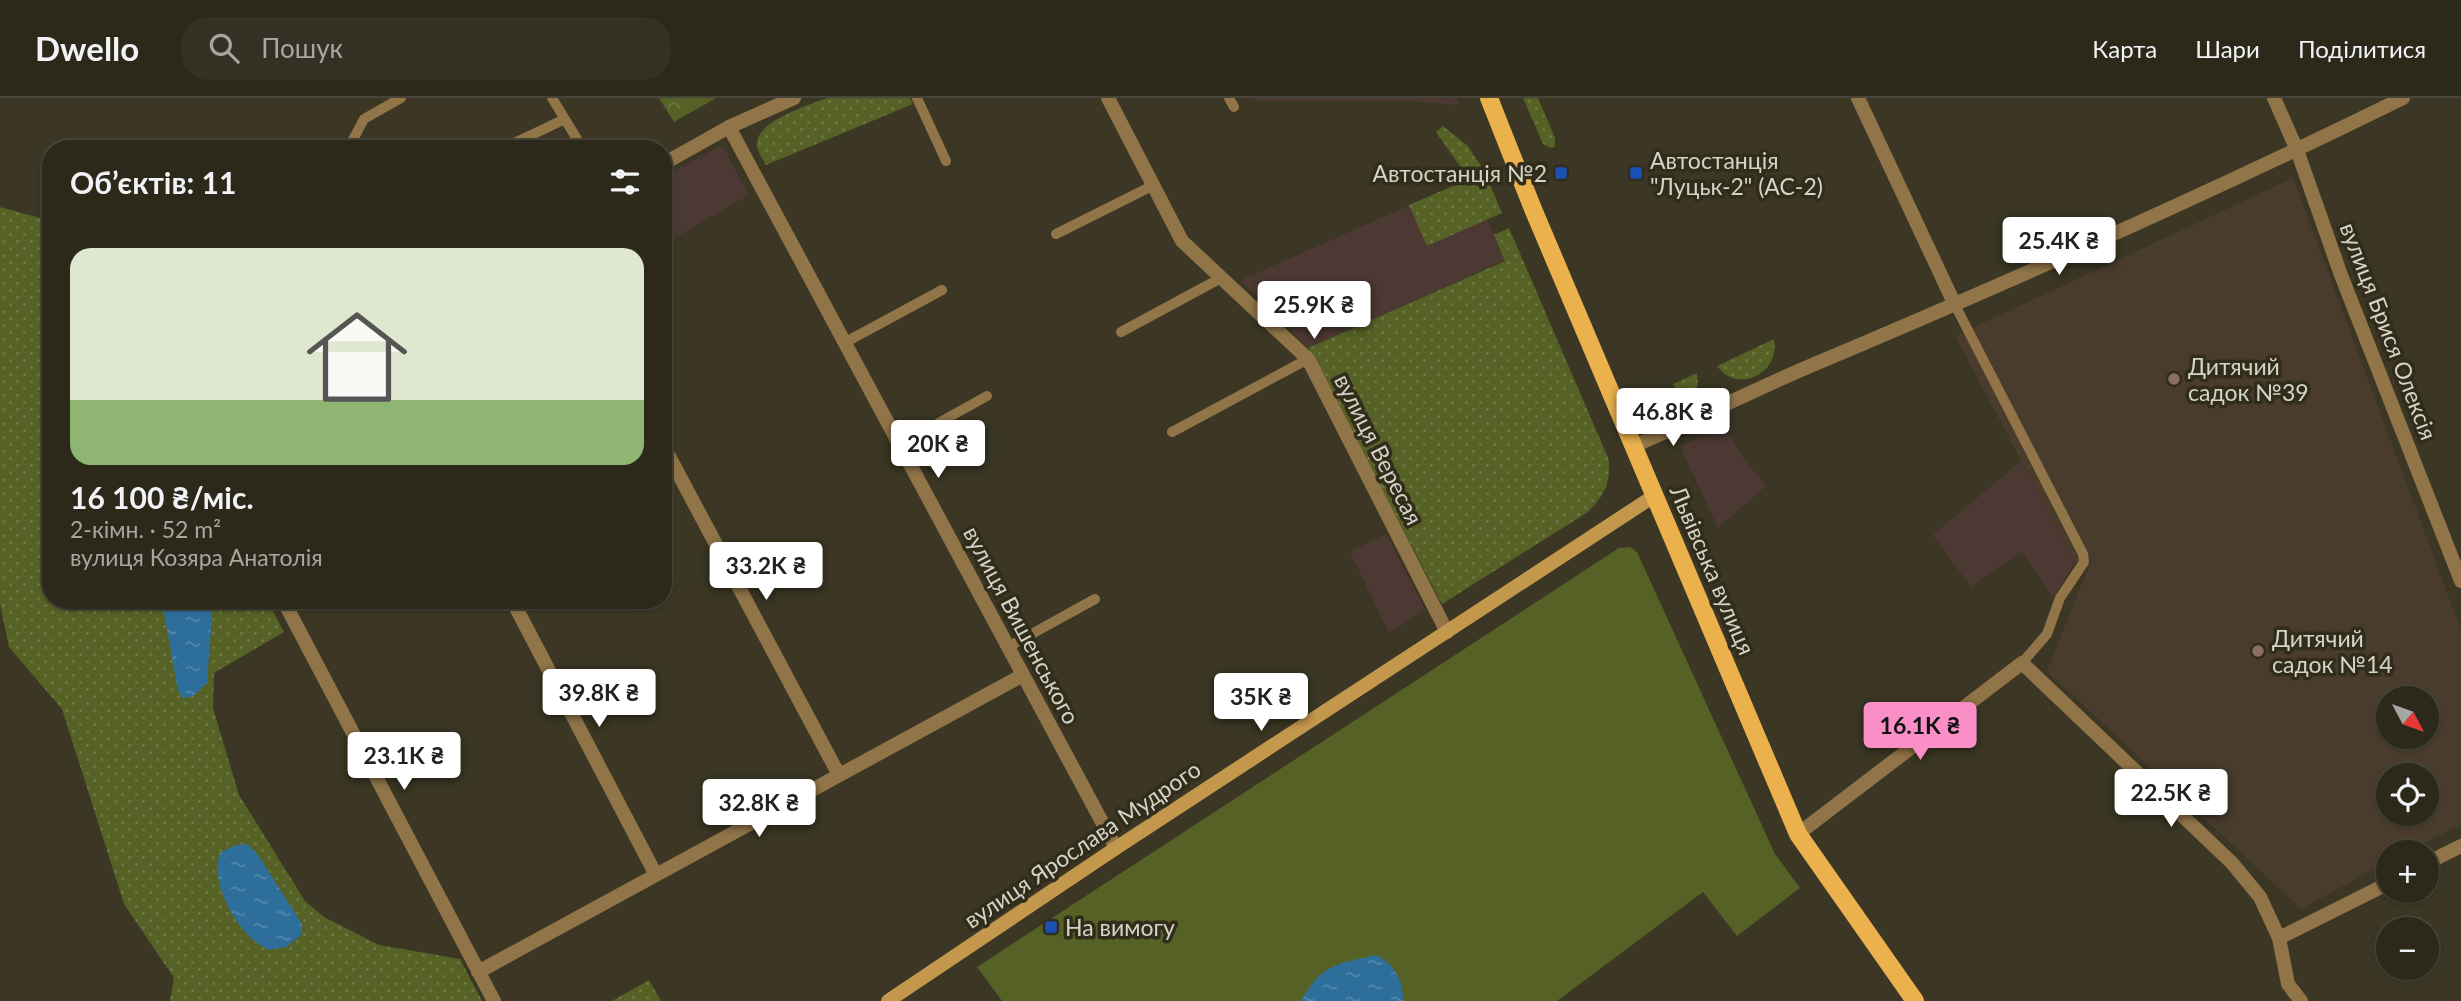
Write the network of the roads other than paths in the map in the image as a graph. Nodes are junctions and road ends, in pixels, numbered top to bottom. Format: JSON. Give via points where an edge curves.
{"nodes":[{"id":1,"x":401,"y":98,"type":"edge"},
{"id":2,"x":552,"y":98,"type":"edge"},
{"id":3,"x":794,"y":98,"type":"edge"},
{"id":4,"x":917,"y":98,"type":"edge"},
{"id":5,"x":1108,"y":98,"type":"edge"},
{"id":6,"x":1489,"y":98,"type":"edge"},
{"id":7,"x":1858,"y":98,"type":"edge"},
{"id":8,"x":2274,"y":98,"type":"edge"},
{"id":9,"x":2403,"y":98,"type":"edge"},
{"id":10,"x":565,"y":119,"type":"junction"},
{"id":11,"x":729,"y":127,"type":"junction"},
{"id":12,"x":353,"y":140,"type":"edge"},
{"id":13,"x":521,"y":140,"type":"edge"},
{"id":14,"x":578,"y":140,"type":"edge"},
{"id":15,"x":2297,"y":150,"type":"junction"},
{"id":16,"x":672,"y":158,"type":"edge"},
{"id":17,"x":946,"y":161,"type":"dead end"},
{"id":18,"x":1154,"y":185,"type":"junction"},
{"id":19,"x":1056,"y":234,"type":"dead end"},
{"id":20,"x":1221,"y":278,"type":"junction"},
{"id":21,"x":942,"y":290,"type":"dead end"},
{"id":22,"x":1955,"y":305,"type":"junction"},
{"id":23,"x":1121,"y":332,"type":"dead end"},
{"id":24,"x":845,"y":343,"type":"junction"},
{"id":25,"x":1308,"y":359,"type":"junction"},
{"id":26,"x":987,"y":396,"type":"dead end"},
{"id":27,"x":1172,"y":432,"type":"dead end"},
{"id":28,"x":899,"y":445,"type":"junction"},
{"id":29,"x":1634,"y":446,"type":"junction"},
{"id":30,"x":672,"y":462,"type":"edge"},
{"id":31,"x":1654,"y":496,"type":"junction"},
{"id":32,"x":2461,"y":581,"type":"edge"},
{"id":33,"x":1095,"y":599,"type":"dead end"},
{"id":34,"x":288,"y":609,"type":"edge"},
{"id":35,"x":517,"y":609,"type":"edge"},
{"id":36,"x":1447,"y":632,"type":"junction"},
{"id":37,"x":1008,"y":647,"type":"junction"},
{"id":38,"x":2022,"y":663,"type":"junction"},
{"id":39,"x":1023,"y":675,"type":"junction"},
{"id":40,"x":839,"y":775,"type":"junction"},
{"id":41,"x":1798,"y":834,"type":"junction"},
{"id":42,"x":2461,"y":846,"type":"edge"},
{"id":43,"x":1116,"y":848,"type":"junction"},
{"id":44,"x":2439,"y":857,"type":"edge"},
{"id":45,"x":656,"y":875,"type":"junction"},
{"id":46,"x":2376,"y":890,"type":"edge"},
{"id":47,"x":2279,"y":938,"type":"junction"},
{"id":48,"x":478,"y":972,"type":"junction"},
{"id":49,"x":494,"y":1001,"type":"edge"},
{"id":50,"x":888,"y":1001,"type":"edge"},
{"id":51,"x":1915,"y":1001,"type":"edge"},
{"id":52,"x":2301,"y":1001,"type":"edge"}],
"edges":[{"from":1,"to":12,"type":"lane","via":[[364,118]]},
{"from":2,"to":10,"type":"lane"},
{"from":3,"to":11,"type":"street"},
{"from":4,"to":17,"type":"lane"},
{"from":5,"to":18,"type":"street","name":"вулиця Вересая"},
{"from":6,"to":29,"type":"main road","name":"Львівська вулиця"},
{"from":7,"to":22,"type":"street"},
{"from":8,"to":15,"type":"street","name":"вулиця Брися Олексія"},
{"from":9,"to":15,"type":"street"},
{"from":10,"to":13,"type":"lane"},
{"from":10,"to":14,"type":"lane"},
{"from":11,"to":16,"type":"street"},
{"from":11,"to":24,"type":"street","name":"вулиця Вишенського"},
{"from":15,"to":22,"type":"street"},
{"from":15,"to":32,"type":"street","name":"вулиця Брися Олексія"},
{"from":18,"to":19,"type":"lane"},
{"from":18,"to":20,"type":"street","name":"вулиця Вересая","via":[[1182,241]]},
{"from":20,"to":23,"type":"lane"},
{"from":20,"to":25,"type":"street","name":"вулиця Вересая"},
{"from":21,"to":24,"type":"lane"},
{"from":22,"to":29,"type":"street"},
{"from":22,"to":38,"type":"lane","via":[[2083,554],[2084,562],[2060,598],[2047,634]]},
{"from":24,"to":28,"type":"street","name":"вулиця Вишенського"},
{"from":25,"to":27,"type":"lane"},
{"from":25,"to":36,"type":"street","name":"вулиця Вересая"},
{"from":26,"to":28,"type":"lane"},
{"from":28,"to":37,"type":"street","name":"вулиця Вишенського"},
{"from":29,"to":31,"type":"main road","name":"Львівська вулиця"},
{"from":30,"to":40,"type":"street"},
{"from":31,"to":36,"type":"main road","name":"вулиця Ярослава Мудрого"},
{"from":31,"to":41,"type":"main road","name":"Львівська вулиця"},
{"from":33,"to":37,"type":"lane"},
{"from":34,"to":48,"type":"street"},
{"from":35,"to":45,"type":"street"},
{"from":36,"to":43,"type":"main road","name":"вулиця Ярослава Мудрого"},
{"from":37,"to":39,"type":"street","name":"вулиця Вишенського"},
{"from":38,"to":41,"type":"street"},
{"from":38,"to":47,"type":"street","via":[[2232,863],[2260,897]]},
{"from":39,"to":40,"type":"street"},
{"from":39,"to":43,"type":"street","name":"вулиця Вишенського"},
{"from":40,"to":45,"type":"street"},
{"from":41,"to":51,"type":"main road","name":"Львівська вулиця"},
{"from":42,"to":44,"type":"street"},
{"from":43,"to":50,"type":"main road","name":"вулиця Ярослава Мудрого"},
{"from":45,"to":48,"type":"street"},
{"from":46,"to":47,"type":"street"},
{"from":47,"to":52,"type":"street","via":[[2288,984]]},
{"from":48,"to":49,"type":"street"}]}
